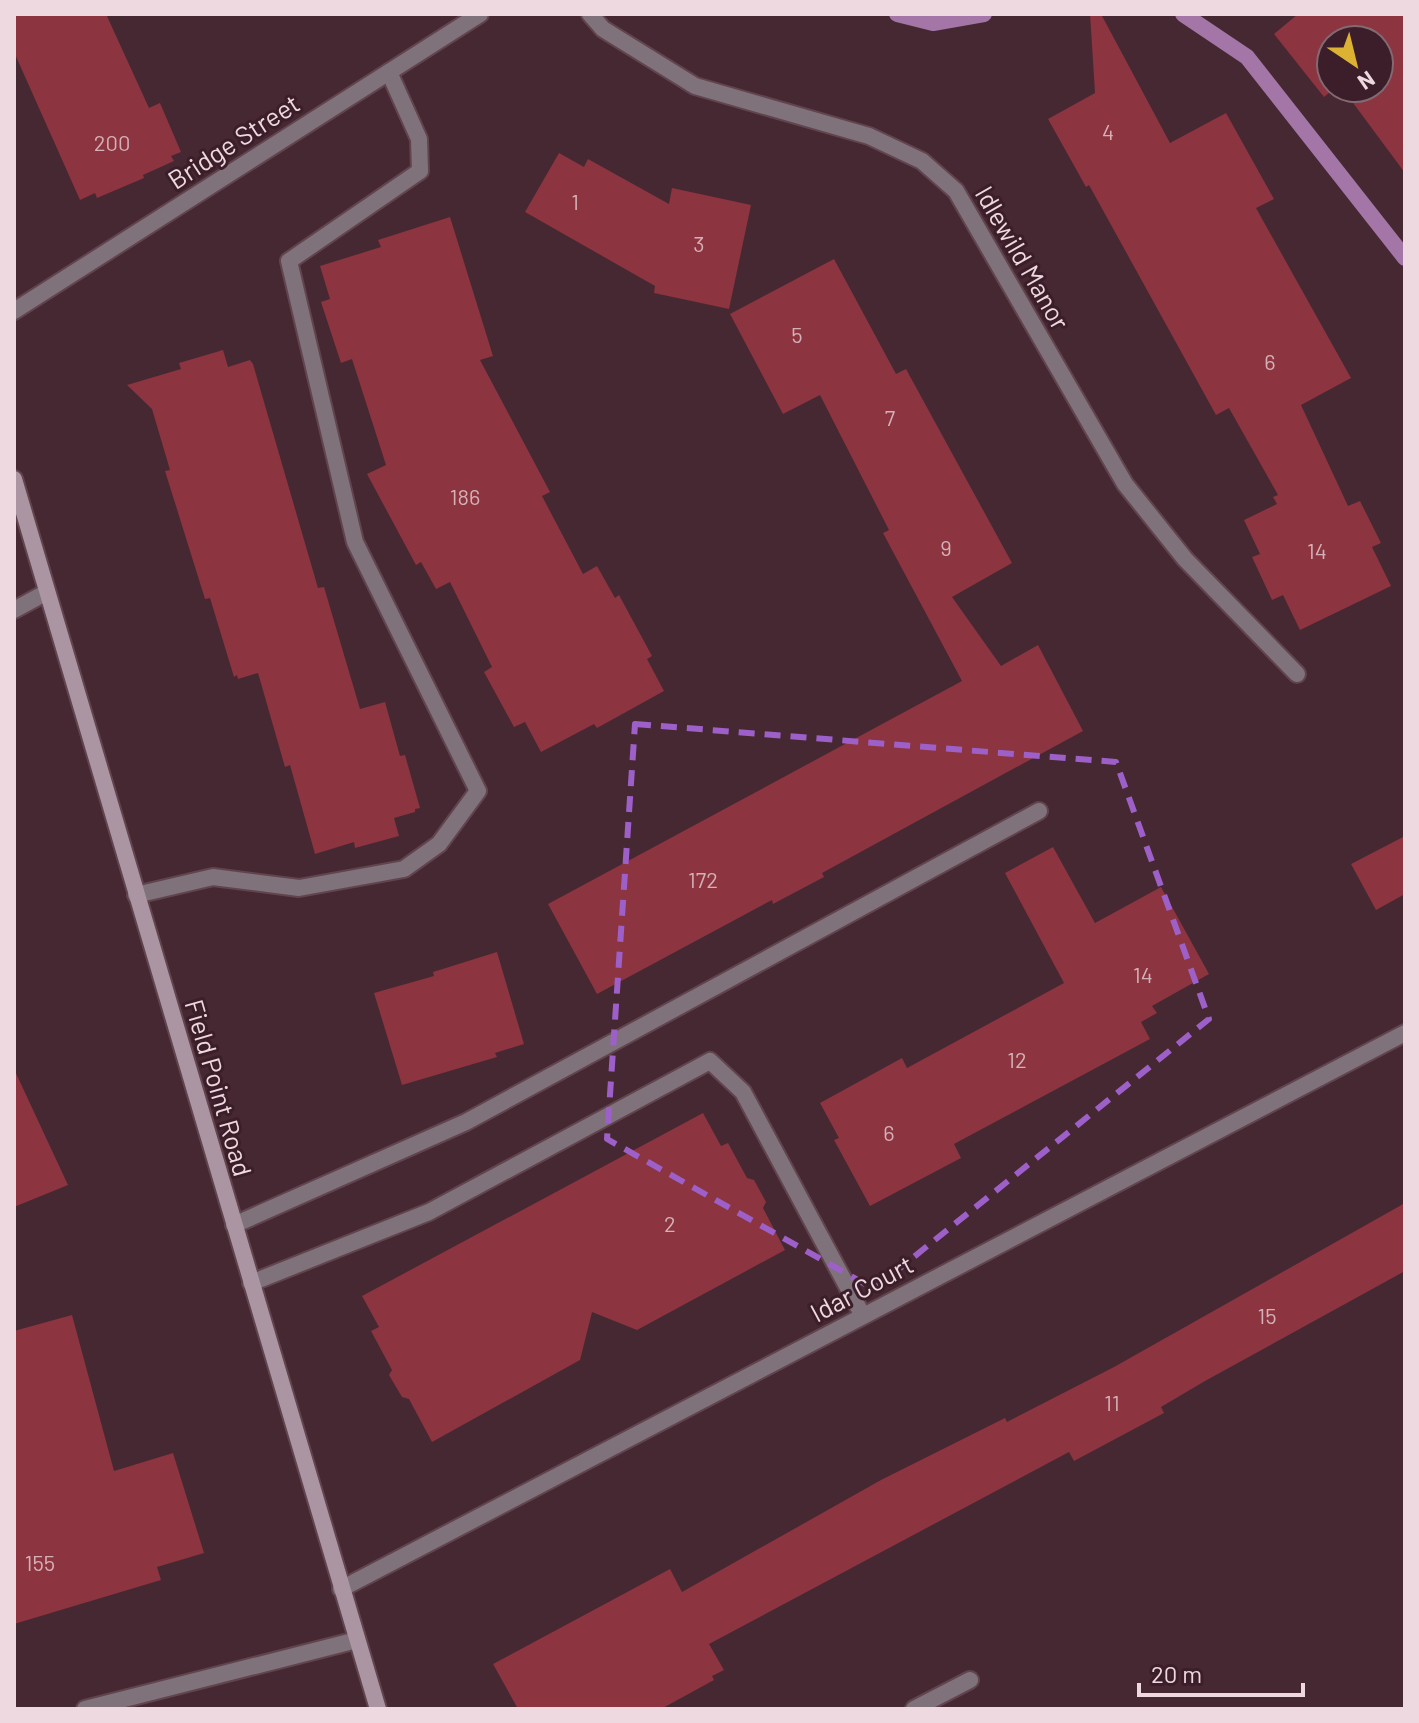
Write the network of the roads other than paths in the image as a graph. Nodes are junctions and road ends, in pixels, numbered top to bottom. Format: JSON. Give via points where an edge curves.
{"nodes":[{"id":1,"x":480,"y":14,"type":"edge"},
{"id":2,"x":590,"y":14,"type":"edge"},
{"id":3,"x":389,"y":72,"type":"junction"},
{"id":4,"x":14,"y":311,"type":"edge"},
{"id":5,"x":14,"y":479,"type":"edge"},
{"id":6,"x":47,"y":592,"type":"junction"},
{"id":7,"x":14,"y":610,"type":"edge"},
{"id":8,"x":1297,"y":674,"type":"dead end"},
{"id":9,"x":1039,"y":811,"type":"dead end"},
{"id":10,"x":136,"y":895,"type":"junction"},
{"id":11,"x":1405,"y":1033,"type":"edge"},
{"id":12,"x":234,"y":1225,"type":"junction"},
{"id":13,"x":251,"y":1283,"type":"junction"},
{"id":14,"x":863,"y":1316,"type":"junction"},
{"id":15,"x":341,"y":1589,"type":"junction"},
{"id":16,"x":357,"y":1640,"type":"junction"},
{"id":17,"x":970,"y":1680,"type":"dead end"},
{"id":18,"x":85,"y":1709,"type":"edge"},
{"id":19,"x":378,"y":1709,"type":"edge"},
{"id":20,"x":914,"y":1709,"type":"edge"}],
"edges":[{"from":1,"to":3,"type":"street","name":"Bridge Street"},
{"from":2,"to":8,"type":"street","name":"Idlewild Manor","via":[[603,29],[695,86],[869,136],[922,161],[956,191],[1125,484],[1185,559]]},
{"from":3,"to":4,"type":"street","name":"Bridge Street"},
{"from":3,"to":10,"type":"street","via":[[419,139],[420,171],[289,261],[355,542],[478,791],[439,844],[404,869],[299,888],[213,877]]},
{"from":5,"to":6,"type":"main road","name":"Field Point Road"},
{"from":6,"to":7,"type":"street"},
{"from":6,"to":10,"type":"main road","name":"Field Point Road"},
{"from":9,"to":12,"type":"street","via":[[466,1122]]},
{"from":10,"to":12,"type":"main road","name":"Field Point Road"},
{"from":11,"to":14,"type":"street","name":"Idar Court"},
{"from":12,"to":13,"type":"main road","name":"Field Point Road"},
{"from":13,"to":14,"type":"street","via":[[429,1212],[710,1061],[743,1092]]},
{"from":13,"to":15,"type":"main road","name":"Field Point Road"},
{"from":14,"to":15,"type":"street","name":"Idar Court"},
{"from":15,"to":16,"type":"main road","name":"Field Point Road"},
{"from":16,"to":18,"type":"street"},
{"from":16,"to":19,"type":"main road","name":"Field Point Road"},
{"from":17,"to":20,"type":"street"}]}
